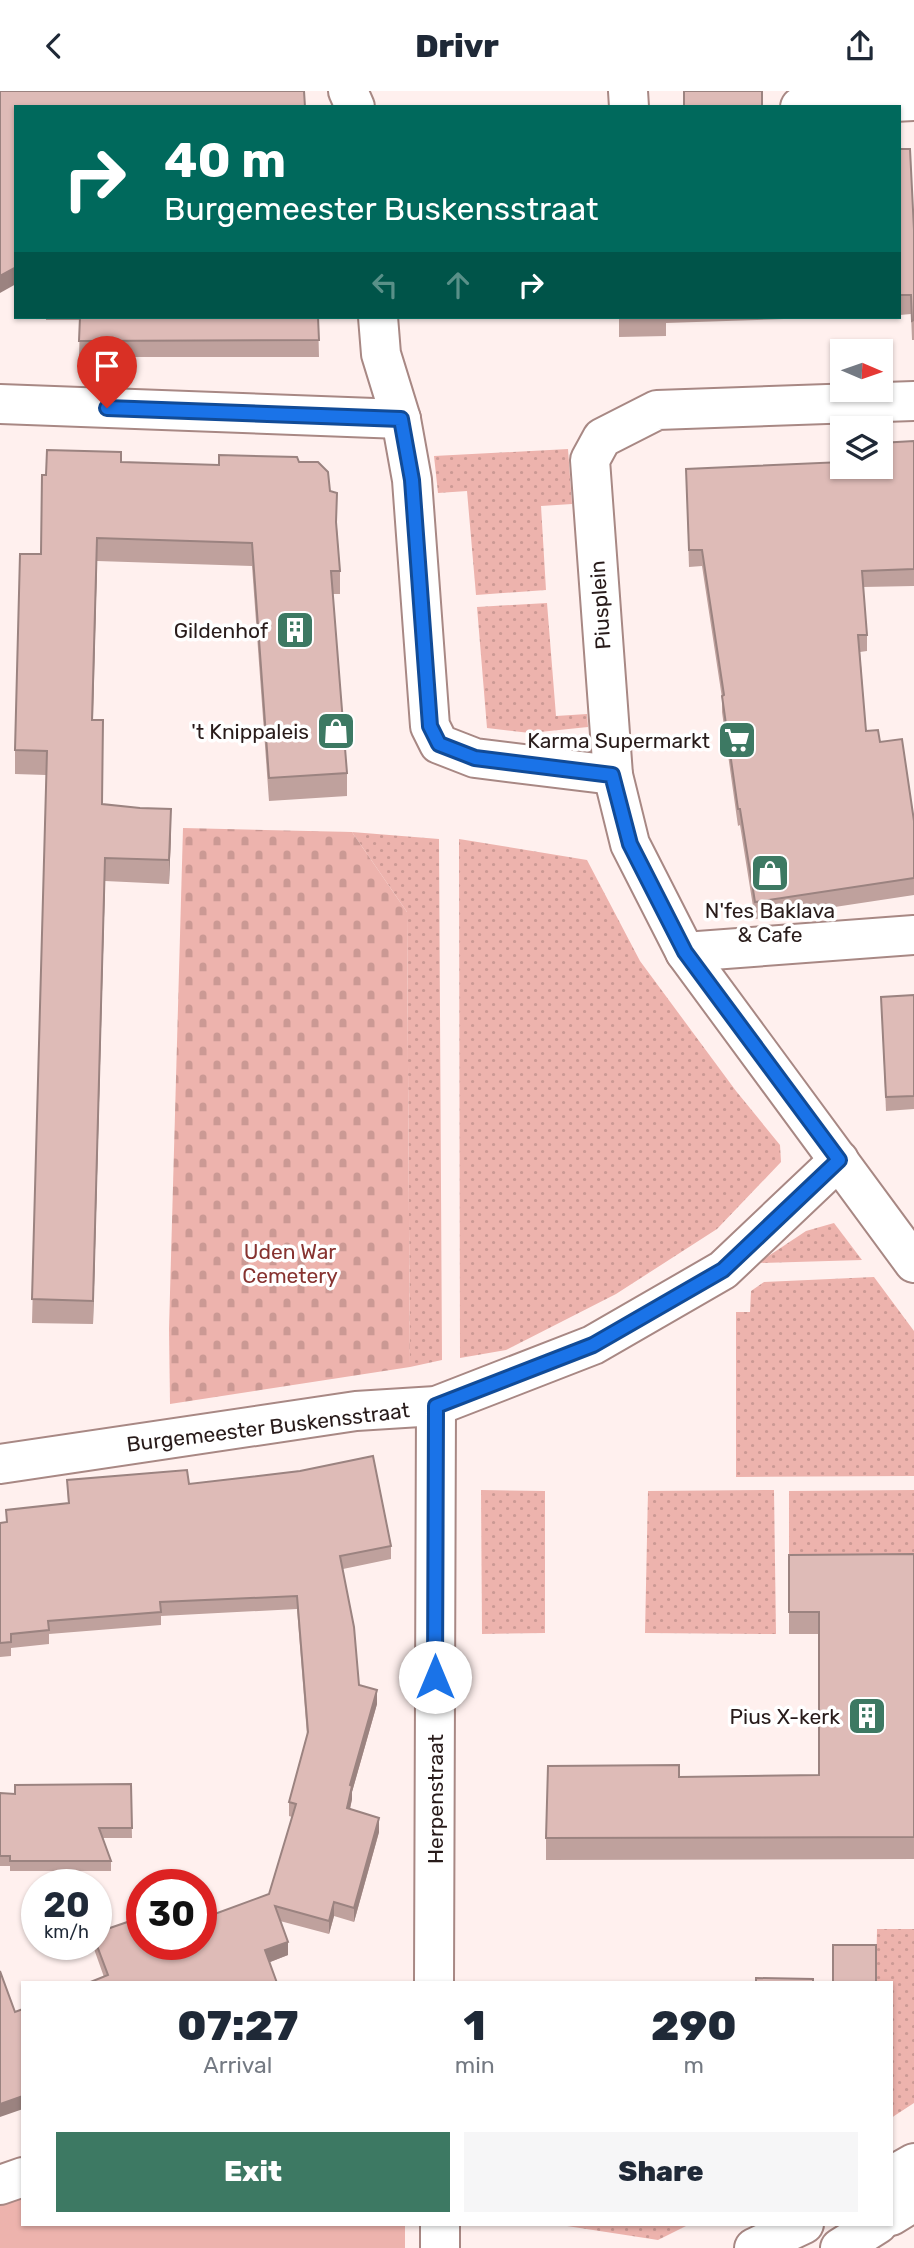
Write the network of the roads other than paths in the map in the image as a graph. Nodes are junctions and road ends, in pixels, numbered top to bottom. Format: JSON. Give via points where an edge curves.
{"nodes":[{"id":1,"x":914,"y":101,"type":"edge"},
{"id":2,"x":838,"y":105,"type":"edge"},
{"id":3,"x":378,"y":319,"type":"edge"},
{"id":4,"x":914,"y":401,"type":"edge"},
{"id":5,"x":0,"y":404,"type":"edge"},
{"id":6,"x":401,"y":419,"type":"junction"},
{"id":7,"x":612,"y":775,"type":"junction"},
{"id":8,"x":914,"y":935,"type":"edge"},
{"id":9,"x":685,"y":952,"type":"junction"},
{"id":10,"x":839,"y":1160,"type":"junction"},
{"id":11,"x":914,"y":1263,"type":"edge"},
{"id":12,"x":436,"y":1406,"type":"junction"},
{"id":13,"x":0,"y":1464,"type":"edge"},
{"id":14,"x":434,"y":1981,"type":"edge"},
{"id":15,"x":914,"y":2163,"type":"edge"},
{"id":16,"x":893,"y":2175,"type":"edge"},
{"id":17,"x":21,"y":2178,"type":"edge"},
{"id":18,"x":0,"y":2185,"type":"edge"},
{"id":19,"x":914,"y":2202,"type":"edge"},
{"id":20,"x":893,"y":2215,"type":"edge"},
{"id":21,"x":440,"y":2226,"type":"edge"},
{"id":22,"x":800,"y":2226,"type":"edge"},
{"id":23,"x":875,"y":2226,"type":"edge"},
{"id":24,"x":440,"y":2248,"type":"edge"},
{"id":25,"x":754,"y":2248,"type":"edge"},
{"id":26,"x":841,"y":2248,"type":"edge"}],
"edges":[{"from":1,"to":2,"type":"street"},
{"from":3,"to":6,"type":"street","via":[[381,354]]},
{"from":4,"to":7,"type":"street","name":"Piusplein","via":[[657,410],[602,437],[590,460]]},
{"from":5,"to":6,"type":"street"},
{"from":6,"to":7,"type":"street","via":[[412,480],[430,726],[439,744],[475,758]]},
{"from":7,"to":9,"type":"street","name":"Piusplein","via":[[630,844]]},
{"from":8,"to":9,"type":"street"},
{"from":9,"to":10,"type":"street","name":"Piusplein"},
{"from":10,"to":11,"type":"street","name":"Piusplein"},
{"from":10,"to":12,"type":"street","name":"Burgemeester Buskensstraat","via":[[723,1270],[593,1345]]},
{"from":12,"to":13,"type":"street","name":"Burgemeester Buskensstraat","via":[[356,1411]]},
{"from":12,"to":14,"type":"street","name":"Herpenstraat"},
{"from":15,"to":16,"type":"street"},
{"from":17,"to":18,"type":"street"},
{"from":19,"to":20,"type":"street"},
{"from":21,"to":24,"type":"street"},
{"from":22,"to":25,"type":"street"},
{"from":23,"to":26,"type":"street"}]}
